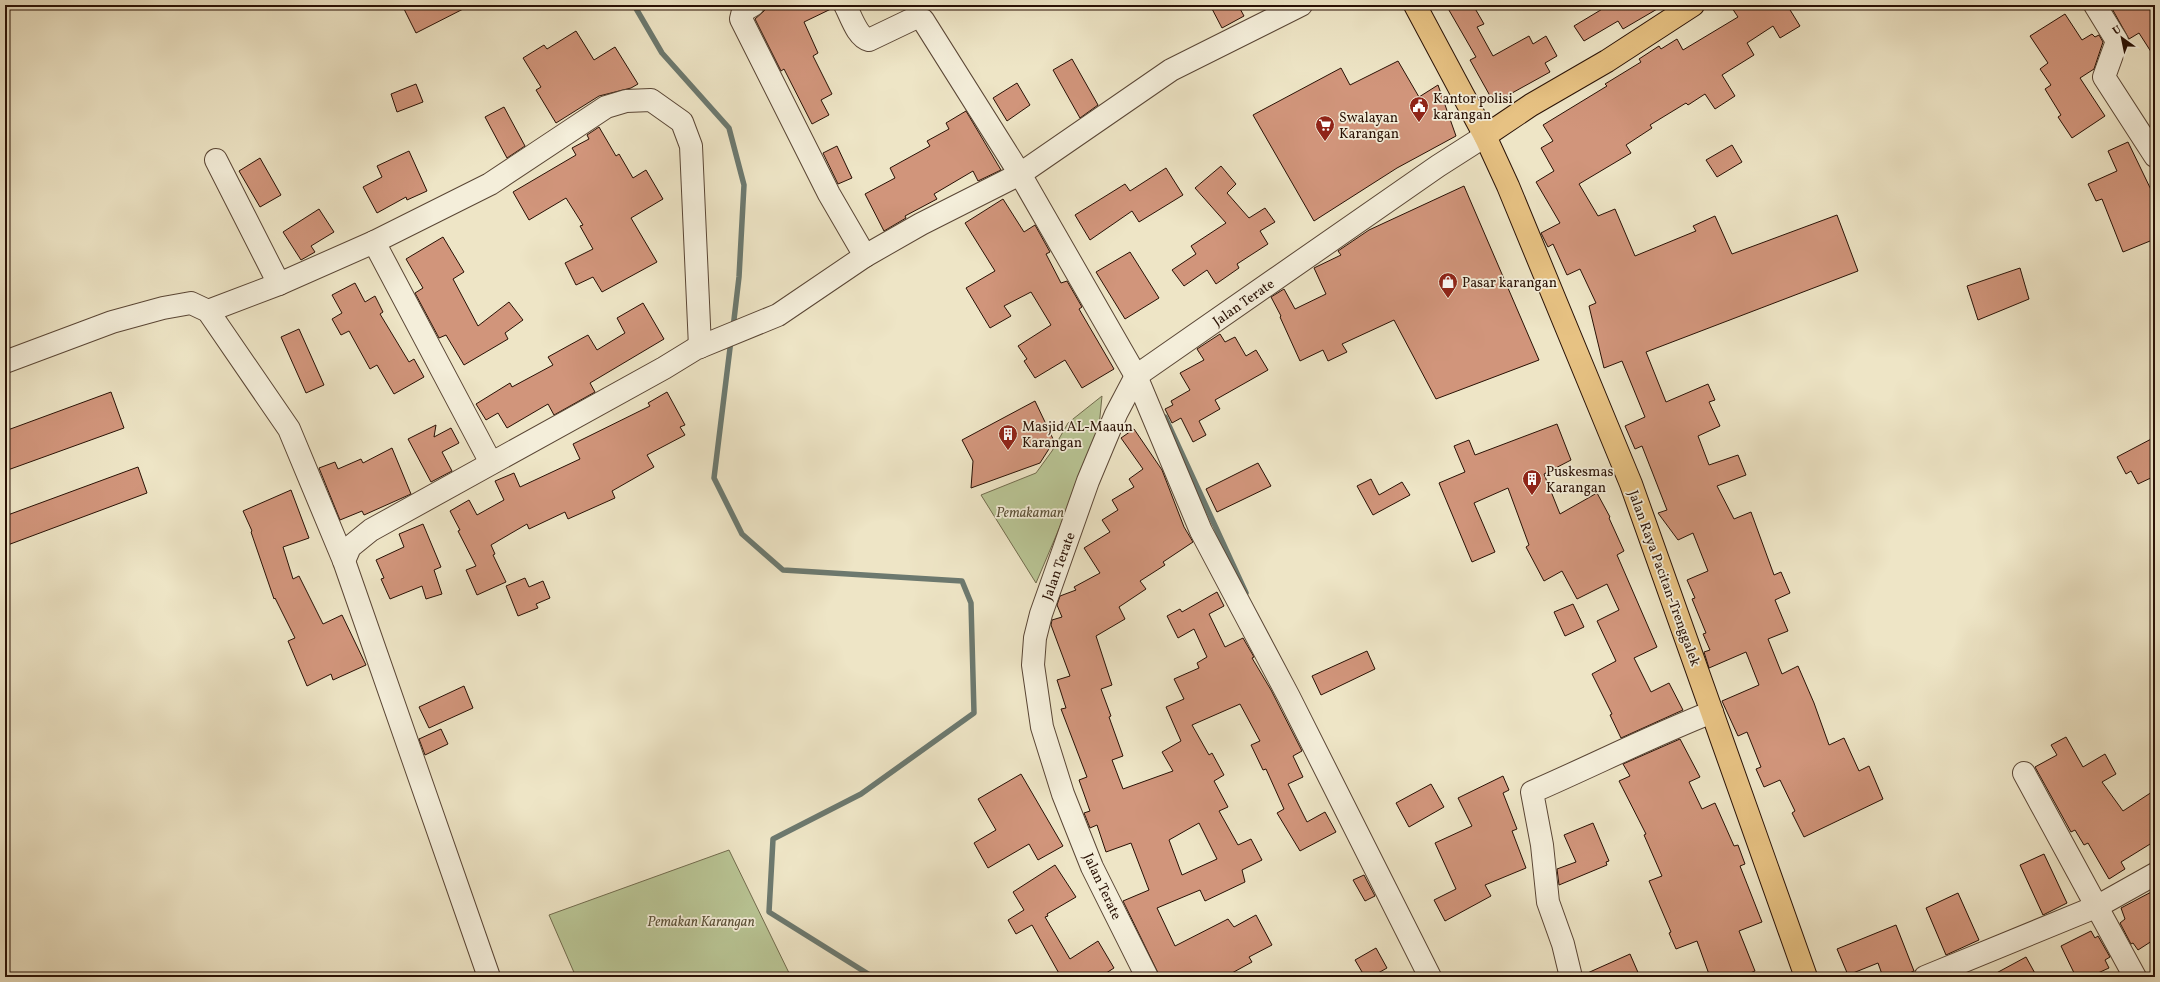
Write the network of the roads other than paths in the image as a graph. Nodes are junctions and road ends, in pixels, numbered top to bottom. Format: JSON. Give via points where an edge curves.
{"nodes":[{"id":1,"x":753,"y":5,"type":"edge"},
{"id":2,"x":845,"y":5,"type":"edge"},
{"id":3,"x":1301,"y":5,"type":"edge"},
{"id":4,"x":1415,"y":5,"type":"edge"},
{"id":5,"x":1693,"y":5,"type":"edge"},
{"id":6,"x":2095,"y":5,"type":"edge"},
{"id":7,"x":1485,"y":136,"type":"junction"},
{"id":8,"x":2155,"y":156,"type":"edge"},
{"id":9,"x":216,"y":160,"type":"dead end"},
{"id":10,"x":1020,"y":174,"type":"junction"},
{"id":11,"x":374,"y":242,"type":"junction"},
{"id":12,"x":865,"y":256,"type":"junction"},
{"id":13,"x":279,"y":284,"type":"junction"},
{"id":14,"x":208,"y":311,"type":"junction"},
{"id":15,"x":704,"y":346,"type":"junction"},
{"id":16,"x":5,"y":362,"type":"edge"},
{"id":17,"x":1136,"y":376,"type":"junction"},
{"id":18,"x":491,"y":463,"type":"junction"},
{"id":19,"x":344,"y":561,"type":"junction"},
{"id":20,"x":1712,"y":712,"type":"junction"},
{"id":21,"x":2024,"y":773,"type":"dead end"},
{"id":22,"x":2155,"y":874,"type":"edge"},
{"id":23,"x":2098,"y":906,"type":"junction"},
{"id":24,"x":489,"y":977,"type":"edge"},
{"id":25,"x":1147,"y":977,"type":"edge"},
{"id":26,"x":1430,"y":977,"type":"edge"},
{"id":27,"x":1571,"y":977,"type":"edge"},
{"id":28,"x":1806,"y":977,"type":"edge"},
{"id":29,"x":1925,"y":977,"type":"edge"},
{"id":30,"x":2135,"y":977,"type":"edge"}],
"edges":[{"from":1,"to":12,"type":"street","via":[[743,11],[741,19],[829,194]]},
{"from":2,"to":10,"type":"street","via":[[860,34],[869,40],[915,18],[923,20]]},
{"from":3,"to":10,"type":"street","via":[[1171,70]]},
{"from":4,"to":7,"type":"highway","name":"Jalan Raya Pacitan-Trenggalek"},
{"from":5,"to":7,"type":"highway","via":[[1608,61],[1531,105]]},
{"from":6,"to":8,"type":"street","via":[[2117,41],[2104,77]]},
{"from":7,"to":17,"type":"street","name":"Jalan Terate"},
{"from":7,"to":20,"type":"highway","name":"Jalan Raya Pacitan-Trenggalek","via":[[1631,484]]},
{"from":9,"to":13,"type":"street"},
{"from":10,"to":12,"type":"street","via":[[921,224]]},
{"from":10,"to":17,"type":"street"},
{"from":11,"to":13,"type":"street"},
{"from":11,"to":15,"type":"street","via":[[490,184],[606,107],[626,101],[651,100],[682,122],[691,146]]},
{"from":11,"to":18,"type":"street"},
{"from":12,"to":15,"type":"street","via":[[772,318]]},
{"from":13,"to":14,"type":"street"},
{"from":14,"to":16,"type":"street","via":[[191,303],[163,308],[112,322]]},
{"from":14,"to":19,"type":"street","via":[[289,428]]},
{"from":15,"to":18,"type":"street"},
{"from":17,"to":25,"type":"street","name":"Jalan Terate","via":[[1116,414],[1088,481],[1041,614],[1035,638],[1033,665],[1042,727],[1063,794],[1092,867]]},
{"from":17,"to":26,"type":"street","via":[[1201,531],[1289,697]]},
{"from":18,"to":19,"type":"street","via":[[360,537],[350,547]]},
{"from":19,"to":24,"type":"street"},
{"from":20,"to":27,"type":"street","via":[[1532,792],[1542,845],[1548,902],[1563,944]]},
{"from":20,"to":28,"type":"highway","name":"Jalan Raya Pacitan-Trenggalek"},
{"from":21,"to":23,"type":"street"},
{"from":22,"to":23,"type":"street"},
{"from":23,"to":29,"type":"street"},
{"from":23,"to":30,"type":"street"}]}
